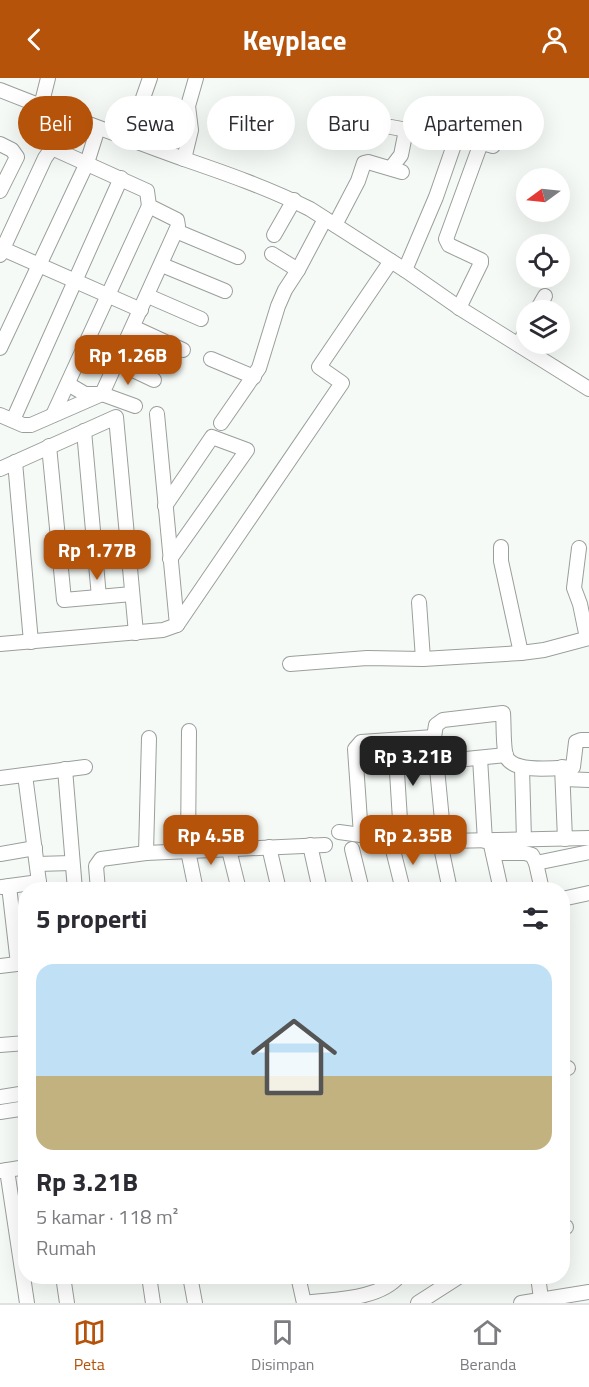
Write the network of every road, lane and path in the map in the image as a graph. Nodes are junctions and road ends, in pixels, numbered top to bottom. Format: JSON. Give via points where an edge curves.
{"nodes":[{"id":1,"x":48,"y":78,"type":"edge"},
{"id":2,"x":150,"y":78,"type":"edge"},
{"id":3,"x":196,"y":78,"type":"edge"},
{"id":4,"x":0,"y":90,"type":"edge"},
{"id":5,"x":44,"y":96,"type":"edge"},
{"id":6,"x":144,"y":96,"type":"edge"},
{"id":7,"x":18,"y":97,"type":"edge"},
{"id":8,"x":93,"y":126,"type":"edge"},
{"id":9,"x":391,"y":127,"type":"dead end"},
{"id":10,"x":99,"y":128,"type":"junction"},
{"id":11,"x":403,"y":129,"type":"edge"},
{"id":12,"x":105,"y":130,"type":"edge"},
{"id":13,"x":0,"y":144,"type":"edge"},
{"id":14,"x":403,"y":146,"type":"edge"},
{"id":15,"x":160,"y":150,"type":"edge"},
{"id":16,"x":453,"y":150,"type":"edge"},
{"id":17,"x":485,"y":150,"type":"edge"},
{"id":18,"x":184,"y":159,"type":"junction"},
{"id":19,"x":87,"y":163,"type":"junction"},
{"id":20,"x":121,"y":178,"type":"junction"},
{"id":21,"x":0,"y":191,"type":"edge"},
{"id":22,"x":294,"y":201,"type":"junction"},
{"id":23,"x":149,"y":206,"type":"junction"},
{"id":24,"x":330,"y":222,"type":"junction"},
{"id":25,"x":176,"y":231,"type":"junction"},
{"id":26,"x":273,"y":235,"type":"dead end"},
{"id":27,"x":1,"y":252,"type":"edge"},
{"id":28,"x":272,"y":254,"type":"dead end"},
{"id":29,"x":238,"y":257,"type":"dead end"},
{"id":30,"x":391,"y":261,"type":"junction"},
{"id":31,"x":39,"y":265,"type":"junction"},
{"id":32,"x":162,"y":265,"type":"junction"},
{"id":33,"x":298,"y":270,"type":"junction"},
{"id":34,"x":405,"y":270,"type":"junction"},
{"id":35,"x":75,"y":281,"type":"junction"},
{"id":36,"x":225,"y":291,"type":"dead end"},
{"id":37,"x":108,"y":294,"type":"junction"},
{"id":38,"x":148,"y":296,"type":"junction"},
{"id":39,"x":545,"y":296,"type":"dead end"},
{"id":40,"x":543,"y":300,"type":"edge"},
{"id":41,"x":459,"y":308,"type":"junction"},
{"id":42,"x":141,"y":310,"type":"junction"},
{"id":43,"x":201,"y":319,"type":"dead end"},
{"id":44,"x":132,"y":327,"type":"junction"},
{"id":45,"x":516,"y":343,"type":"edge"},
{"id":46,"x":0,"y":348,"type":"edge"},
{"id":47,"x":183,"y":350,"type":"dead end"},
{"id":48,"x":533,"y":354,"type":"edge"},
{"id":49,"x":211,"y":359,"type":"dead end"},
{"id":50,"x":116,"y":362,"type":"junction"},
{"id":51,"x":589,"y":371,"type":"edge"},
{"id":52,"x":254,"y":377,"type":"junction"},
{"id":53,"x":154,"y":380,"type":"dead end"},
{"id":54,"x":68,"y":384,"type":"junction"},
{"id":55,"x":585,"y":386,"type":"edge"},
{"id":56,"x":102,"y":394,"type":"junction"},
{"id":57,"x":135,"y":406,"type":"dead end"},
{"id":58,"x":157,"y":414,"type":"dead end"},
{"id":59,"x":53,"y":415,"type":"junction"},
{"id":60,"x":6,"y":417,"type":"edge"},
{"id":61,"x":221,"y":423,"type":"dead end"},
{"id":62,"x":84,"y":431,"type":"junction"},
{"id":63,"x":49,"y":446,"type":"junction"},
{"id":64,"x":15,"y":462,"type":"junction"},
{"id":65,"x":0,"y":469,"type":"edge"},
{"id":66,"x":165,"y":506,"type":"junction"},
{"id":67,"x":501,"y":547,"type":"dead end"},
{"id":68,"x":579,"y":548,"type":"dead end"},
{"id":69,"x":171,"y":559,"type":"junction"},
{"id":70,"x":132,"y":594,"type":"junction"},
{"id":71,"x":99,"y":597,"type":"junction"},
{"id":72,"x":419,"y":602,"type":"dead end"},
{"id":73,"x":177,"y":625,"type":"junction"},
{"id":74,"x":136,"y":633,"type":"junction"},
{"id":75,"x":588,"y":638,"type":"edge"},
{"id":76,"x":31,"y":642,"type":"junction"},
{"id":77,"x":0,"y":644,"type":"edge"},
{"id":78,"x":521,"y":653,"type":"junction"},
{"id":79,"x":423,"y":659,"type":"junction"},
{"id":80,"x":290,"y":664,"type":"dead end"},
{"id":81,"x":189,"y":731,"type":"dead end"},
{"id":82,"x":434,"y":737,"type":"junction"},
{"id":83,"x":149,"y":738,"type":"dead end"},
{"id":84,"x":395,"y":740,"type":"junction"},
{"id":85,"x":589,"y":740,"type":"edge"},
{"id":86,"x":506,"y":755,"type":"junction"},
{"id":87,"x":480,"y":758,"type":"junction"},
{"id":88,"x":436,"y":762,"type":"junction"},
{"id":89,"x":85,"y":767,"type":"dead end"},
{"id":90,"x":522,"y":768,"type":"junction"},
{"id":91,"x":65,"y":769,"type":"junction"},
{"id":92,"x":568,"y":773,"type":"junction"},
{"id":93,"x":25,"y":775,"type":"junction"},
{"id":94,"x":0,"y":778,"type":"edge"},
{"id":95,"x":589,"y":780,"type":"edge"},
{"id":96,"x":339,"y":832,"type":"dead end"},
{"id":97,"x":361,"y":835,"type":"junction"},
{"id":98,"x":401,"y":836,"type":"junction"},
{"id":99,"x":589,"y":838,"type":"edge"},
{"id":100,"x":444,"y":839,"type":"junction"},
{"id":101,"x":565,"y":839,"type":"junction"},
{"id":102,"x":524,"y":840,"type":"junction"},
{"id":103,"x":310,"y":845,"type":"junction"},
{"id":104,"x":325,"y":845,"type":"dead end"},
{"id":105,"x":490,"y":845,"type":"junction"},
{"id":106,"x":269,"y":847,"type":"junction"},
{"id":107,"x":35,"y":848,"type":"junction"},
{"id":108,"x":352,"y":849,"type":"dead end"},
{"id":109,"x":229,"y":850,"type":"junction"},
{"id":110,"x":393,"y":850,"type":"dead end"},
{"id":111,"x":188,"y":851,"type":"junction"},
{"id":112,"x":589,"y":852,"type":"edge"},
{"id":113,"x":146,"y":853,"type":"junction"},
{"id":114,"x":0,"y":854,"type":"edge"},
{"id":115,"x":72,"y":863,"type":"junction"},
{"id":116,"x":536,"y":863,"type":"junction"},
{"id":117,"x":37,"y":864,"type":"junction"},
{"id":118,"x":39,"y":882,"type":"edge"},
{"id":119,"x":74,"y":882,"type":"edge"},
{"id":120,"x":97,"y":882,"type":"edge"},
{"id":121,"x":194,"y":882,"type":"edge"},
{"id":122,"x":237,"y":882,"type":"edge"},
{"id":123,"x":277,"y":882,"type":"edge"},
{"id":124,"x":318,"y":882,"type":"edge"},
{"id":125,"x":360,"y":882,"type":"edge"},
{"id":126,"x":401,"y":882,"type":"edge"},
{"id":127,"x":448,"y":882,"type":"edge"},
{"id":128,"x":499,"y":882,"type":"edge"},
{"id":129,"x":540,"y":882,"type":"edge"},
{"id":130,"x":5,"y":886,"type":"edge"},
{"id":131,"x":589,"y":893,"type":"edge"},
{"id":132,"x":570,"y":897,"type":"edge"},
{"id":133,"x":18,"y":945,"type":"edge"},
{"id":134,"x":18,"y":964,"type":"edge"},
{"id":135,"x":0,"y":966,"type":"edge"},
{"id":136,"x":18,"y":1044,"type":"edge"},
{"id":137,"x":0,"y":1045,"type":"edge"},
{"id":138,"x":18,"y":1094,"type":"edge"},
{"id":139,"x":0,"y":1097,"type":"edge"},
{"id":140,"x":18,"y":1109,"type":"edge"},
{"id":141,"x":0,"y":1112,"type":"edge"},
{"id":142,"x":4,"y":1170,"type":"edge"},
{"id":143,"x":18,"y":1251,"type":"edge"},
{"id":144,"x":24,"y":1284,"type":"edge"},
{"id":145,"x":64,"y":1284,"type":"edge"},
{"id":146,"x":150,"y":1284,"type":"edge"},
{"id":147,"x":191,"y":1284,"type":"edge"},
{"id":148,"x":300,"y":1284,"type":"edge"},
{"id":149,"x":391,"y":1284,"type":"edge"},
{"id":150,"x":448,"y":1284,"type":"edge"},
{"id":151,"x":539,"y":1284,"type":"edge"},
{"id":152,"x":589,"y":1292,"type":"edge"},
{"id":153,"x":541,"y":1299,"type":"junction"},
{"id":154,"x":27,"y":1303,"type":"edge"},
{"id":155,"x":67,"y":1303,"type":"edge"},
{"id":156,"x":153,"y":1303,"type":"edge"},
{"id":157,"x":195,"y":1303,"type":"edge"},
{"id":158,"x":304,"y":1303,"type":"edge"},
{"id":159,"x":418,"y":1303,"type":"edge"},
{"id":160,"x":521,"y":1303,"type":"edge"}],
"edges":[{"from":1,"to":5,"type":"street"},
{"from":2,"to":6,"type":"street"},
{"from":3,"to":18,"type":"street","via":[[188,106],[191,130]]},
{"from":4,"to":7,"type":"street"},
{"from":8,"to":10,"type":"street"},
{"from":9,"to":11,"type":"street"},
{"from":10,"to":12,"type":"street"},
{"from":10,"to":19,"type":"street"},
{"from":13,"to":21,"type":"street","via":[[17,158]]},
{"from":14,"to":24,"type":"street","via":[[396,170],[364,163],[358,181]]},
{"from":15,"to":18,"type":"street"},
{"from":16,"to":34,"type":"street"},
{"from":17,"to":41,"type":"street","via":[[446,239],[482,263]]},
{"from":18,"to":22,"type":"street"},
{"from":19,"to":20,"type":"street"},
{"from":19,"to":27,"type":"street","via":[[50,149]]},
{"from":19,"to":31,"type":"street"},
{"from":20,"to":23,"type":"street","via":[[147,190]]},
{"from":20,"to":35,"type":"street"},
{"from":22,"to":24,"type":"street"},
{"from":22,"to":26,"type":"street"},
{"from":23,"to":25,"type":"street","via":[[177,220]]},
{"from":23,"to":37,"type":"street"},
{"from":24,"to":30,"type":"street"},
{"from":24,"to":33,"type":"street"},
{"from":25,"to":29,"type":"street"},
{"from":25,"to":32,"type":"street"},
{"from":27,"to":31,"type":"street"},
{"from":28,"to":33,"type":"street"},
{"from":30,"to":34,"type":"street"},
{"from":30,"to":73,"type":"street","via":[[320,367],[342,383]]},
{"from":31,"to":35,"type":"street"},
{"from":31,"to":46,"type":"street"},
{"from":32,"to":36,"type":"street"},
{"from":32,"to":38,"type":"street"},
{"from":33,"to":52,"type":"street","via":[[278,306],[266,351]]},
{"from":34,"to":41,"type":"street"},
{"from":35,"to":37,"type":"street"},
{"from":35,"to":60,"type":"street"},
{"from":37,"to":42,"type":"street"},
{"from":37,"to":54,"type":"street"},
{"from":38,"to":42,"type":"street"},
{"from":38,"to":43,"type":"street"},
{"from":39,"to":40,"type":"street"},
{"from":41,"to":45,"type":"street"},
{"from":42,"to":44,"type":"street"},
{"from":44,"to":47,"type":"street"},
{"from":44,"to":50,"type":"street"},
{"from":48,"to":55,"type":"street"},
{"from":49,"to":52,"type":"street"},
{"from":50,"to":53,"type":"street"},
{"from":50,"to":56,"type":"street"},
{"from":51,"to":55,"type":"street"},
{"from":52,"to":61,"type":"street"},
{"from":54,"to":56,"type":"street","via":[[90,395]]},
{"from":54,"to":59,"type":"street"},
{"from":56,"to":57,"type":"street"},
{"from":56,"to":59,"type":"street"},
{"from":58,"to":66,"type":"street"},
{"from":59,"to":60,"type":"street","via":[[31,425]]},
{"from":62,"to":63,"type":"street"},
{"from":62,"to":70,"type":"street","via":[[117,419]]},
{"from":62,"to":71,"type":"street"},
{"from":63,"to":64,"type":"street"},
{"from":63,"to":71,"type":"street","via":[[64,600]]},
{"from":64,"to":65,"type":"street"},
{"from":64,"to":76,"type":"street"},
{"from":66,"to":69,"type":"street"},
{"from":66,"to":69,"type":"street","via":[[212,437],[247,450]]},
{"from":67,"to":78,"type":"street"},
{"from":68,"to":75,"type":"street","via":[[574,588]]},
{"from":69,"to":73,"type":"street"},
{"from":70,"to":71,"type":"street"},
{"from":70,"to":74,"type":"street"},
{"from":72,"to":79,"type":"street"},
{"from":73,"to":74,"type":"street"},
{"from":74,"to":76,"type":"street"},
{"from":75,"to":78,"type":"street"},
{"from":76,"to":77,"type":"street"},
{"from":78,"to":79,"type":"street"},
{"from":79,"to":80,"type":"street","via":[[367,658]]},
{"from":81,"to":111,"type":"street"},
{"from":82,"to":84,"type":"street"},
{"from":82,"to":86,"type":"street","via":[[436,725],[443,720],[503,713]]},
{"from":82,"to":88,"type":"street"},
{"from":83,"to":113,"type":"street"},
{"from":84,"to":97,"type":"street","via":[[361,742],[355,749]]},
{"from":84,"to":98,"type":"street"},
{"from":85,"to":92,"type":"street","via":[[576,742]]},
{"from":86,"to":87,"type":"street"},
{"from":86,"to":90,"type":"street","via":[[511,763]]},
{"from":87,"to":88,"type":"street"},
{"from":87,"to":105,"type":"street"},
{"from":88,"to":100,"type":"street"},
{"from":89,"to":91,"type":"street"},
{"from":90,"to":92,"type":"street"},
{"from":90,"to":102,"type":"street"},
{"from":91,"to":93,"type":"street"},
{"from":91,"to":115,"type":"street"},
{"from":92,"to":95,"type":"street"},
{"from":92,"to":101,"type":"street"},
{"from":93,"to":94,"type":"street"},
{"from":93,"to":107,"type":"street"},
{"from":96,"to":97,"type":"street"},
{"from":97,"to":98,"type":"street"},
{"from":98,"to":100,"type":"street"},
{"from":99,"to":101,"type":"street"},
{"from":100,"to":105,"type":"street"},
{"from":100,"to":127,"type":"street","via":[[441,847]]},
{"from":101,"to":102,"type":"street"},
{"from":102,"to":105,"type":"street"},
{"from":103,"to":104,"type":"street"},
{"from":103,"to":106,"type":"street"},
{"from":103,"to":124,"type":"street"},
{"from":105,"to":116,"type":"street","via":[[532,855]]},
{"from":105,"to":128,"type":"street"},
{"from":106,"to":109,"type":"street"},
{"from":106,"to":123,"type":"street"},
{"from":107,"to":114,"type":"street"},
{"from":107,"to":117,"type":"street"},
{"from":108,"to":125,"type":"street"},
{"from":109,"to":111,"type":"street"},
{"from":109,"to":122,"type":"street"},
{"from":110,"to":126,"type":"street"},
{"from":111,"to":113,"type":"street"},
{"from":111,"to":121,"type":"street"},
{"from":112,"to":116,"type":"street"},
{"from":113,"to":120,"type":"street","via":[[101,859],[96,866]]},
{"from":115,"to":117,"type":"street"},
{"from":115,"to":119,"type":"street"},
{"from":116,"to":129,"type":"street"},
{"from":117,"to":118,"type":"street"},
{"from":130,"to":133,"type":"street"},
{"from":131,"to":132,"type":"street"},
{"from":134,"to":135,"type":"street"},
{"from":136,"to":137,"type":"street"},
{"from":138,"to":139,"type":"street"},
{"from":140,"to":141,"type":"street"},
{"from":142,"to":143,"type":"street"},
{"from":144,"to":154,"type":"street"},
{"from":145,"to":155,"type":"street"},
{"from":146,"to":156,"type":"street"},
{"from":147,"to":157,"type":"street"},
{"from":148,"to":158,"type":"street"},
{"from":149,"to":158,"type":"street","via":[[376,1293]]},
{"from":150,"to":159,"type":"street"},
{"from":151,"to":153,"type":"street"},
{"from":152,"to":153,"type":"street"},
{"from":153,"to":160,"type":"street"}]}
